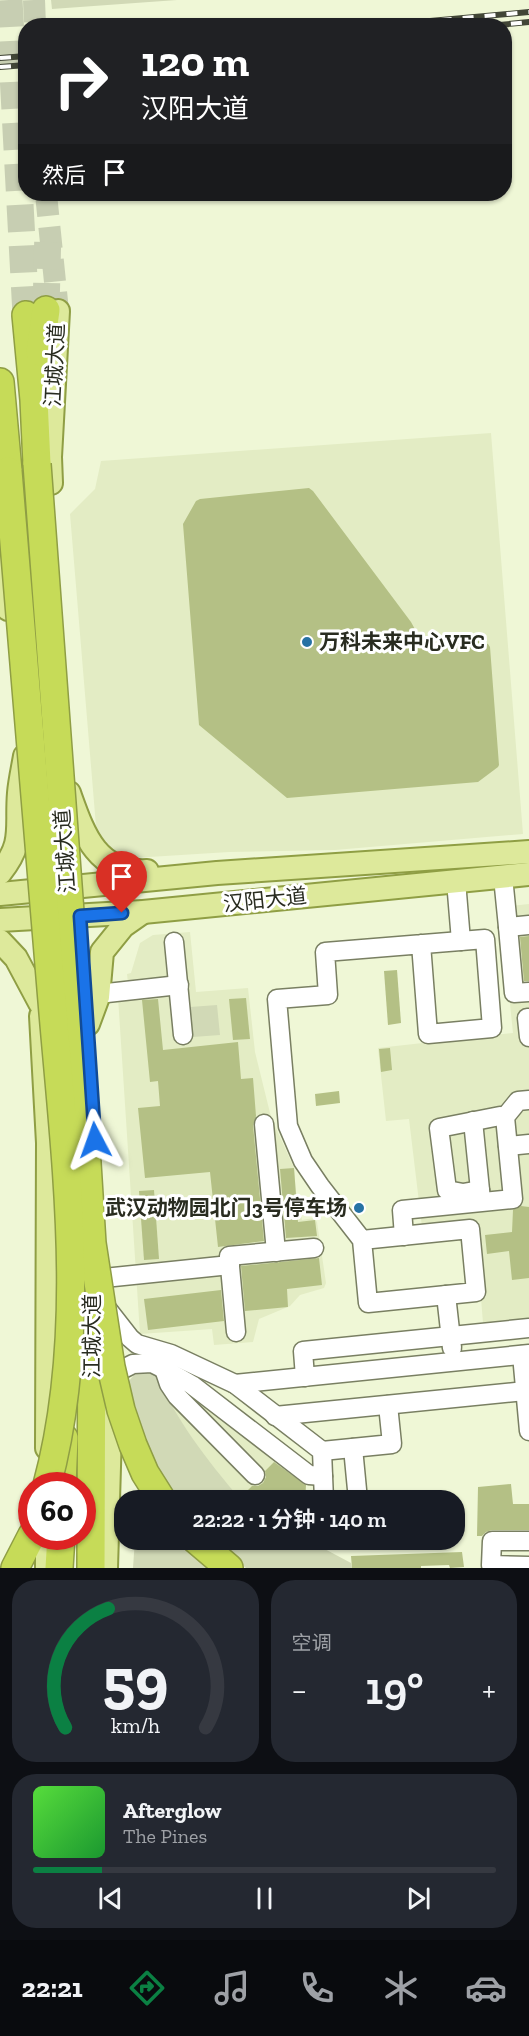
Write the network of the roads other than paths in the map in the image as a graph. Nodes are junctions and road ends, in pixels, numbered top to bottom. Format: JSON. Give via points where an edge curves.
{"nodes":[{"id":1,"x":43,"y":312,"type":"joint"},
{"id":2,"x":0,"y":382,"type":"edge"},
{"id":3,"x":1,"y":407,"type":"edge"},
{"id":4,"x":0,"y":552,"type":"edge"},
{"id":5,"x":26,"y":751,"type":"junction"},
{"id":6,"x":69,"y":792,"type":"junction"},
{"id":7,"x":529,"y":852,"type":"edge"},
{"id":8,"x":0,"y":873,"type":"edge"},
{"id":9,"x":217,"y":873,"type":"junction"},
{"id":10,"x":529,"y":874,"type":"edge"},
{"id":11,"x":503,"y":877,"type":"junction"},
{"id":12,"x":450,"y":882,"type":"junction"},
{"id":13,"x":77,"y":887,"type":"junction"},
{"id":14,"x":32,"y":891,"type":"junction"},
{"id":15,"x":0,"y":894,"type":"edge"},
{"id":16,"x":143,"y":912,"type":"junction"},
{"id":17,"x":80,"y":916,"type":"junction"},
{"id":18,"x":34,"y":918,"type":"junction"},
{"id":19,"x":0,"y":920,"type":"edge"},
{"id":20,"x":529,"y":925,"type":"edge"},
{"id":21,"x":508,"y":927,"type":"junction"},
{"id":22,"x":0,"y":941,"type":"edge"},
{"id":23,"x":455,"y":941,"type":"junction"},
{"id":24,"x":174,"y":942,"type":"dead end"},
{"id":25,"x":421,"y":944,"type":"junction"},
{"id":26,"x":178,"y":986,"type":"junction"},
{"id":27,"x":529,"y":992,"type":"edge"},
{"id":28,"x":98,"y":994,"type":"junction"},
{"id":29,"x":40,"y":1003,"type":"junction"},
{"id":30,"x":529,"y":1018,"type":"edge"},
{"id":31,"x":88,"y":1024,"type":"junction"},
{"id":32,"x":183,"y":1035,"type":"dead end"},
{"id":33,"x":529,"y":1037,"type":"edge"},
{"id":34,"x":529,"y":1100,"type":"edge"},
{"id":35,"x":505,"y":1117,"type":"junction"},
{"id":36,"x":473,"y":1121,"type":"junction"},
{"id":37,"x":264,"y":1124,"type":"dead end"},
{"id":38,"x":529,"y":1144,"type":"edge"},
{"id":39,"x":508,"y":1146,"type":"junction"},
{"id":40,"x":480,"y":1196,"type":"junction"},
{"id":41,"x":521,"y":1199,"type":"edge"},
{"id":42,"x":404,"y":1236,"type":"junction"},
{"id":43,"x":362,"y":1240,"type":"junction"},
{"id":44,"x":92,"y":1243,"type":"junction"},
{"id":45,"x":315,"y":1248,"type":"dead end"},
{"id":46,"x":276,"y":1252,"type":"junction"},
{"id":47,"x":230,"y":1265,"type":"junction"},
{"id":48,"x":104,"y":1278,"type":"junction"},
{"id":49,"x":446,"y":1295,"type":"junction"},
{"id":50,"x":105,"y":1306,"type":"junction"},
{"id":51,"x":529,"y":1328,"type":"edge"},
{"id":52,"x":236,"y":1332,"type":"dead end"},
{"id":53,"x":450,"y":1336,"type":"junction"},
{"id":54,"x":386,"y":1342,"type":"junction"},
{"id":55,"x":525,"y":1354,"type":"edge"},
{"id":56,"x":453,"y":1362,"type":"junction"},
{"id":57,"x":389,"y":1368,"type":"junction"},
{"id":58,"x":164,"y":1369,"type":"junction"},
{"id":59,"x":216,"y":1376,"type":"junction"},
{"id":60,"x":305,"y":1377,"type":"junction"},
{"id":61,"x":108,"y":1381,"type":"junction"},
{"id":62,"x":235,"y":1384,"type":"junction"},
{"id":63,"x":66,"y":1386,"type":"junction"},
{"id":64,"x":525,"y":1391,"type":"junction"},
{"id":65,"x":202,"y":1393,"type":"junction"},
{"id":66,"x":388,"y":1405,"type":"junction"},
{"id":67,"x":275,"y":1416,"type":"junction"},
{"id":68,"x":529,"y":1431,"type":"edge"},
{"id":69,"x":353,"y":1448,"type":"junction"},
{"id":70,"x":322,"y":1451,"type":"junction"},
{"id":71,"x":47,"y":1472,"type":"edge"},
{"id":72,"x":51,"y":1472,"type":"edge"},
{"id":73,"x":63,"y":1472,"type":"edge"},
{"id":74,"x":255,"y":1475,"type":"dead end"},
{"id":75,"x":323,"y":1476,"type":"junction"},
{"id":76,"x":156,"y":1490,"type":"edge"},
{"id":77,"x":324,"y":1490,"type":"edge"},
{"id":78,"x":357,"y":1490,"type":"edge"},
{"id":79,"x":529,"y":1541,"type":"edge"},
{"id":80,"x":24,"y":1550,"type":"edge"},
{"id":81,"x":47,"y":1550,"type":"edge"},
{"id":82,"x":60,"y":1550,"type":"edge"},
{"id":83,"x":208,"y":1550,"type":"edge"},
{"id":84,"x":529,"y":1566,"type":"edge"},
{"id":85,"x":15,"y":1568,"type":"edge"},
{"id":86,"x":47,"y":1568,"type":"edge"},
{"id":87,"x":59,"y":1568,"type":"edge"},
{"id":88,"x":91,"y":1568,"type":"edge"},
{"id":89,"x":106,"y":1568,"type":"edge"},
{"id":90,"x":229,"y":1568,"type":"edge"}],
"edges":[{"from":1,"to":6,"type":"main road","name":"江城大道"},
{"from":1,"to":44,"type":"highway","name":"江城大道","bridge":true,"via":[[34,400],[36,464]]},
{"from":2,"to":3,"type":"highway","name":"江城大道"},
{"from":3,"to":63,"type":"highway","name":"江城大道","bridge":true,"via":[[71,1241]]},
{"from":4,"to":5,"type":"main road","name":"江城大道"},
{"from":5,"to":8,"type":"main road","via":[[17,845]]},
{"from":5,"to":14,"type":"main road","name":"江城大道"},
{"from":6,"to":9,"type":"main road","via":[[87,838],[108,862],[136,872],[176,869]]},
{"from":6,"to":13,"type":"main road","name":"江城大道"},
{"from":7,"to":9,"type":"main road","name":"汉阳大道"},
{"from":9,"to":13,"type":"main road","name":"汉阳大道"},
{"from":10,"to":11,"type":"main road","name":"汉阳大道"},
{"from":11,"to":12,"type":"main road","name":"汉阳大道"},
{"from":11,"to":21,"type":"lane"},
{"from":12,"to":16,"type":"main road","name":"汉阳大道"},
{"from":12,"to":23,"type":"lane"},
{"from":13,"to":14,"type":"main road","name":"汉阳大道"},
{"from":13,"to":17,"type":"main road","name":"江城大道"},
{"from":14,"to":15,"type":"main road","name":"汉阳大道"},
{"from":14,"to":18,"type":"main road","name":"江城大道"},
{"from":16,"to":17,"type":"main road","name":"汉阳大道"},
{"from":16,"to":28,"type":"main road","via":[[123,926],[102,952]]},
{"from":17,"to":18,"type":"main road","name":"汉阳大道"},
{"from":17,"to":31,"type":"main road","name":"江城大道"},
{"from":18,"to":19,"type":"main road","name":"汉阳大道"},
{"from":18,"to":29,"type":"main road","name":"江城大道"},
{"from":20,"to":21,"type":"lane"},
{"from":21,"to":27,"type":"lane","via":[[514,993]]},
{"from":22,"to":29,"type":"main road","via":[[16,957]]},
{"from":23,"to":25,"type":"lane"},
{"from":23,"to":25,"type":"lane","via":[[485,939],[492,1028],[428,1034]]},
{"from":24,"to":26,"type":"lane"},
{"from":25,"to":43,"type":"lane","via":[[325,952],[328,995],[277,999],[288,1126],[303,1161]]},
{"from":26,"to":28,"type":"lane"},
{"from":26,"to":32,"type":"lane"},
{"from":28,"to":31,"type":"main road"},
{"from":29,"to":71,"type":"main road","name":"江城大道","via":[[48,1143]]},
{"from":30,"to":33,"type":"lane"},
{"from":31,"to":48,"type":"main road","name":"江城大道"},
{"from":34,"to":35,"type":"lane","via":[[518,1101]]},
{"from":35,"to":36,"type":"lane"},
{"from":35,"to":39,"type":"lane"},
{"from":36,"to":40,"type":"lane"},
{"from":36,"to":40,"type":"lane","via":[[440,1128],[447,1190]]},
{"from":37,"to":46,"type":"lane"},
{"from":38,"to":39,"type":"lane"},
{"from":39,"to":41,"type":"lane"},
{"from":40,"to":41,"type":"lane"},
{"from":40,"to":42,"type":"lane","via":[[402,1210]]},
{"from":42,"to":43,"type":"lane"},
{"from":42,"to":49,"type":"lane","via":[[470,1229],[476,1292]]},
{"from":43,"to":49,"type":"lane","via":[[368,1303]]},
{"from":44,"to":76,"type":"highway","bridge":true,"via":[[121,1410],[145,1473]]},
{"from":44,"to":88,"type":"highway","name":"江城大道","bridge":true},
{"from":45,"to":46,"type":"lane"},
{"from":46,"to":47,"type":"lane","via":[[229,1256]]},
{"from":47,"to":48,"type":"lane"},
{"from":47,"to":52,"type":"lane"},
{"from":48,"to":50,"type":"main road","name":"江城大道"},
{"from":49,"to":53,"type":"lane"},
{"from":50,"to":59,"type":"lane","via":[[137,1344],[171,1354]]},
{"from":50,"to":61,"type":"main road","name":"江城大道"},
{"from":51,"to":53,"type":"lane"},
{"from":53,"to":54,"type":"lane"},
{"from":53,"to":56,"type":"lane"},
{"from":54,"to":57,"type":"lane"},
{"from":54,"to":60,"type":"lane","via":[[303,1351]]},
{"from":55,"to":56,"type":"lane"},
{"from":55,"to":64,"type":"lane"},
{"from":56,"to":57,"type":"lane"},
{"from":57,"to":60,"type":"lane"},
{"from":58,"to":61,"type":"lane","via":[[152,1363],[133,1364]]},
{"from":58,"to":65,"type":"lane"},
{"from":58,"to":74,"type":"lane","via":[[177,1396]]},
{"from":59,"to":62,"type":"lane"},
{"from":59,"to":65,"type":"lane"},
{"from":60,"to":62,"type":"lane"},
{"from":61,"to":89,"type":"main road","name":"江城大道"},
{"from":62,"to":67,"type":"lane"},
{"from":63,"to":72,"type":"highway","bridge":true},
{"from":63,"to":73,"type":"highway","name":"江城大道","bridge":true},
{"from":64,"to":66,"type":"lane"},
{"from":64,"to":68,"type":"lane"},
{"from":65,"to":75,"type":"lane","via":[[309,1475]]},
{"from":66,"to":67,"type":"lane"},
{"from":66,"to":69,"type":"lane","via":[[392,1444]]},
{"from":67,"to":70,"type":"lane"},
{"from":69,"to":70,"type":"lane"},
{"from":69,"to":78,"type":"lane"},
{"from":70,"to":75,"type":"lane"},
{"from":75,"to":77,"type":"lane"},
{"from":79,"to":84,"type":"lane","via":[[492,1541],[491,1565]]},
{"from":80,"to":85,"type":"highway"},
{"from":81,"to":86,"type":"main road"},
{"from":82,"to":87,"type":"highway"},
{"from":83,"to":90,"type":"highway"}]}
